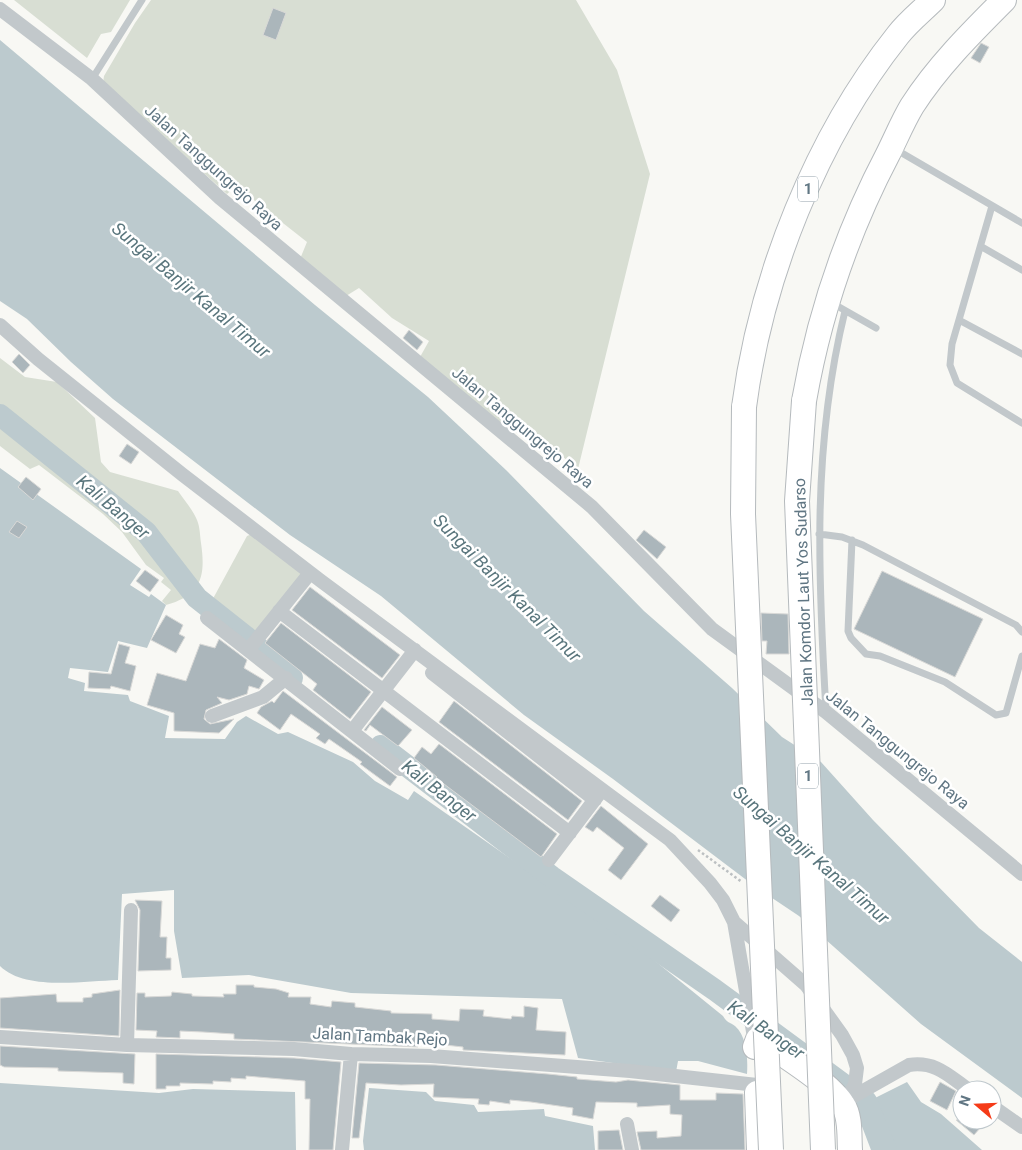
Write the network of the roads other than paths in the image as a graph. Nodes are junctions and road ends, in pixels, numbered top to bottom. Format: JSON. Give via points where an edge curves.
{"nodes":[{"id":1,"x":142,"y":0,"type":"edge"},
{"id":2,"x":934,"y":0,"type":"edge"},
{"id":3,"x":1004,"y":0,"type":"edge"},
{"id":4,"x":0,"y":9,"type":"edge"},
{"id":5,"x":92,"y":79,"type":"junction"},
{"id":6,"x":891,"y":147,"type":"junction"},
{"id":7,"x":992,"y":206,"type":"junction"},
{"id":8,"x":1022,"y":223,"type":"edge"},
{"id":9,"x":982,"y":247,"type":"junction"},
{"id":10,"x":1022,"y":270,"type":"edge"},
{"id":11,"x":836,"y":306,"type":"junction"},
{"id":12,"x":959,"y":320,"type":"junction"},
{"id":13,"x":0,"y":325,"type":"edge"},
{"id":14,"x":876,"y":328,"type":"dead end"},
{"id":15,"x":1022,"y":354,"type":"edge"},
{"id":16,"x":1022,"y":423,"type":"edge"},
{"id":17,"x":819,"y":534,"type":"junction"},
{"id":18,"x":852,"y":540,"type":"junction"},
{"id":19,"x":308,"y":576,"type":"junction"},
{"id":20,"x":279,"y":611,"type":"junction"},
{"id":21,"x":206,"y":618,"type":"dead end"},
{"id":22,"x":1022,"y":632,"type":"edge"},
{"id":23,"x":249,"y":649,"type":"junction"},
{"id":24,"x":413,"y":653,"type":"junction"},
{"id":25,"x":1022,"y":656,"type":"edge"},
{"id":26,"x":286,"y":678,"type":"junction"},
{"id":27,"x":384,"y":690,"type":"junction"},
{"id":28,"x":826,"y":712,"type":"junction"},
{"id":29,"x":212,"y":716,"type":"dead end"},
{"id":30,"x":352,"y":731,"type":"junction"},
{"id":31,"x":400,"y":769,"type":"dead end"},
{"id":32,"x":599,"y":795,"type":"junction"},
{"id":33,"x":570,"y":833,"type":"junction"},
{"id":34,"x":549,"y":860,"type":"dead end"},
{"id":35,"x":1022,"y":874,"type":"edge"},
{"id":36,"x":131,"y":910,"type":"dead end"},
{"id":37,"x":734,"y":922,"type":"junction"},
{"id":38,"x":0,"y":1037,"type":"edge"},
{"id":39,"x":755,"y":1043,"type":"junction"},
{"id":40,"x":128,"y":1045,"type":"junction"},
{"id":41,"x":351,"y":1054,"type":"junction"},
{"id":42,"x":955,"y":1080,"type":"edge"},
{"id":43,"x":757,"y":1084,"type":"junction"},
{"id":44,"x":849,"y":1096,"type":"junction"},
{"id":45,"x":1002,"y":1113,"type":"edge"},
{"id":46,"x":628,"y":1124,"type":"dead end"},
{"id":47,"x":1022,"y":1127,"type":"edge"},
{"id":48,"x":342,"y":1150,"type":"edge"},
{"id":49,"x":632,"y":1150,"type":"edge"},
{"id":50,"x":759,"y":1150,"type":"edge"},
{"id":51,"x":771,"y":1150,"type":"edge"},
{"id":52,"x":823,"y":1150,"type":"edge"},
{"id":53,"x":850,"y":1150,"type":"edge"}],
"edges":[{"from":1,"to":5,"type":"lane"},
{"from":2,"to":51,"type":"highway","number":"1","bridge":true,"via":[[900,33],[869,74],[832,135],[793,221],[760,317],[744,407],[743,514]]},
{"from":3,"to":6,"type":"highway","name":"Jalan Komdor Laut Yos Sudarso","number":"1","via":[[963,40],[912,106]]},
{"from":4,"to":5,"type":"street","name":"Jalan Tanggungrejo Raya"},
{"from":5,"to":28,"type":"street","name":"Jalan Tanggungrejo Raya","via":[[220,198],[592,507],[712,629]]},
{"from":6,"to":7,"type":"lane"},
{"from":6,"to":11,"type":"highway","name":"Jalan Komdor Laut Yos Sudarso","number":"1","via":[[837,268]]},
{"from":7,"to":8,"type":"lane"},
{"from":7,"to":9,"type":"lane"},
{"from":9,"to":10,"type":"lane"},
{"from":9,"to":12,"type":"lane"},
{"from":11,"to":14,"type":"lane"},
{"from":11,"to":17,"type":"lane","via":[[823,428]]},
{"from":11,"to":52,"type":"highway","name":"Jalan Komdor Laut Yos Sudarso","number":"1","bridge":true,"via":[[809,371],[797,501]]},
{"from":12,"to":15,"type":"lane"},
{"from":12,"to":16,"type":"lane","via":[[950,366],[957,383]]},
{"from":13,"to":19,"type":"street"},
{"from":17,"to":18,"type":"lane"},
{"from":17,"to":28,"type":"lane"},
{"from":18,"to":22,"type":"lane","via":[[1016,625]]},
{"from":18,"to":25,"type":"lane","via":[[848,631],[866,654],[880,656],[946,682],[1001,715],[1010,704]]},
{"from":19,"to":20,"type":"street"},
{"from":19,"to":24,"type":"street"},
{"from":20,"to":23,"type":"street"},
{"from":20,"to":27,"type":"street"},
{"from":21,"to":23,"type":"street"},
{"from":23,"to":26,"type":"street"},
{"from":24,"to":27,"type":"street"},
{"from":24,"to":32,"type":"street"},
{"from":26,"to":29,"type":"street","via":[[263,697]]},
{"from":26,"to":30,"type":"street"},
{"from":27,"to":30,"type":"street"},
{"from":27,"to":33,"type":"street"},
{"from":28,"to":35,"type":"street","name":"Jalan Tanggungrejo Raya"},
{"from":30,"to":31,"type":"street"},
{"from":32,"to":33,"type":"street"},
{"from":32,"to":37,"type":"street","via":[[670,840],[710,882]]},
{"from":33,"to":34,"type":"street"},
{"from":36,"to":40,"type":"street"},
{"from":37,"to":39,"type":"street"},
{"from":37,"to":44,"type":"street","via":[[806,985],[853,1055],[857,1068]]},
{"from":38,"to":40,"type":"street","name":"Jalan Tambak Rejo"},
{"from":39,"to":43,"type":"highway"},
{"from":39,"to":44,"type":"highway","via":[[762,1040],[816,1078]]},
{"from":40,"to":41,"type":"street","name":"Jalan Tambak Rejo","via":[[294,1049]]},
{"from":41,"to":43,"type":"street","name":"Jalan Tambak Rejo","via":[[521,1062]]},
{"from":41,"to":48,"type":"street"},
{"from":42,"to":44,"type":"street","via":[[934,1065],[910,1065]]},
{"from":43,"to":50,"type":"highway"},
{"from":44,"to":53,"type":"highway"},
{"from":45,"to":47,"type":"street"},
{"from":46,"to":49,"type":"street"}]}
